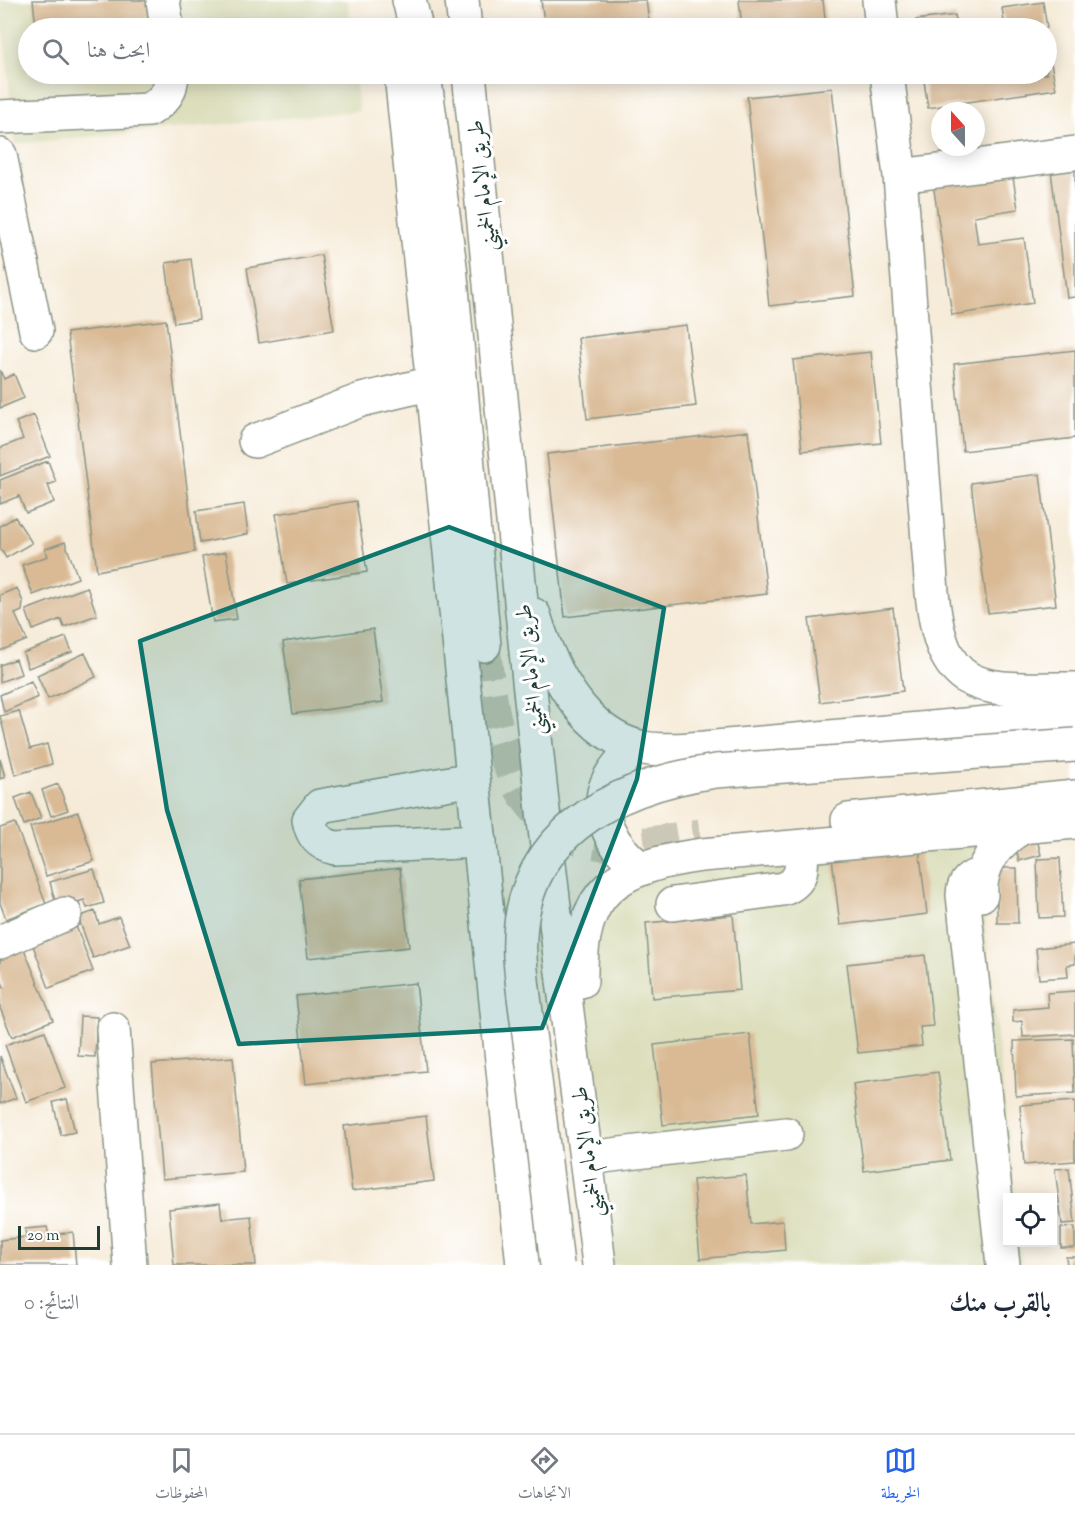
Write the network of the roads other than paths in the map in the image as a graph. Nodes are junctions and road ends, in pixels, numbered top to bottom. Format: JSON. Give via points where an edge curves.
{"nodes":[{"id":1,"x":163,"y":0,"type":"edge"},
{"id":2,"x":393,"y":0,"type":"edge"},
{"id":3,"x":409,"y":0,"type":"edge"},
{"id":4,"x":462,"y":0,"type":"edge"},
{"id":5,"x":879,"y":0,"type":"edge"},
{"id":6,"x":166,"y":18,"type":"edge"},
{"id":7,"x":395,"y":18,"type":"edge"},
{"id":8,"x":414,"y":18,"type":"edge"},
{"id":9,"x":464,"y":18,"type":"edge"},
{"id":10,"x":881,"y":18,"type":"edge"},
{"id":11,"x":171,"y":84,"type":"edge"},
{"id":12,"x":402,"y":84,"type":"edge"},
{"id":13,"x":425,"y":84,"type":"edge"},
{"id":14,"x":470,"y":84,"type":"edge"},
{"id":15,"x":888,"y":84,"type":"edge"},
{"id":16,"x":0,"y":117,"type":"edge"},
{"id":17,"x":1075,"y":153,"type":"edge"},
{"id":18,"x":0,"y":155,"type":"edge"},
{"id":19,"x":900,"y":176,"type":"junction"},
{"id":20,"x":36,"y":331,"type":"dead end"},
{"id":21,"x":433,"y":383,"type":"junction"},
{"id":22,"x":255,"y":441,"type":"dead end"},
{"id":23,"x":515,"y":539,"type":"junction"},
{"id":24,"x":484,"y":645,"type":"tunnel mouth"},
{"id":25,"x":1075,"y":689,"type":"edge"},
{"id":26,"x":1075,"y":715,"type":"edge"},
{"id":27,"x":981,"y":724,"type":"junction"},
{"id":28,"x":1075,"y":745,"type":"edge"},
{"id":29,"x":636,"y":746,"type":"junction"},
{"id":30,"x":473,"y":779,"type":"junction"},
{"id":31,"x":1075,"y":797,"type":"edge"},
{"id":32,"x":1075,"y":822,"type":"edge"},
{"id":33,"x":1021,"y":828,"type":"junction"},
{"id":34,"x":700,"y":835,"type":"tunnel mouth"},
{"id":35,"x":480,"y":841,"type":"junction"},
{"id":36,"x":801,"y":847,"type":"junction"},
{"id":37,"x":641,"y":868,"type":"junction"},
{"id":38,"x":673,"y":904,"type":"dead end"},
{"id":39,"x":65,"y":914,"type":"dead end"},
{"id":40,"x":0,"y":942,"type":"edge"},
{"id":41,"x":113,"y":1029,"type":"dead end"},
{"id":42,"x":786,"y":1134,"type":"dead end"},
{"id":43,"x":586,"y":1144,"type":"junction"},
{"id":44,"x":1008,"y":1193,"type":"edge"},
{"id":45,"x":1004,"y":1247,"type":"edge"},
{"id":46,"x":1020,"y":1247,"type":"edge"},
{"id":47,"x":130,"y":1265,"type":"edge"},
{"id":48,"x":523,"y":1265,"type":"edge"},
{"id":49,"x":557,"y":1265,"type":"edge"},
{"id":50,"x":599,"y":1265,"type":"edge"},
{"id":51,"x":1003,"y":1265,"type":"edge"},
{"id":52,"x":1022,"y":1265,"type":"edge"}],
"edges":[{"from":1,"to":6,"type":"main road"},
{"from":2,"to":7,"type":"main road"},
{"from":3,"to":8,"type":"main road"},
{"from":4,"to":9,"type":"main road"},
{"from":5,"to":10,"type":"main road"},
{"from":11,"to":16,"type":"main road","via":[[162,101],[149,110]]},
{"from":12,"to":21,"type":"main road"},
{"from":13,"to":24,"type":"main road","via":[[450,266]]},
{"from":14,"to":23,"type":"main road","name":"طريق الإمام الخميني"},
{"from":15,"to":19,"type":"main road"},
{"from":17,"to":19,"type":"main road"},
{"from":18,"to":20,"type":"main road"},
{"from":19,"to":25,"type":"main road","via":[[934,617],[941,643],[951,665],[977,684],[1011,689]]},
{"from":21,"to":22,"type":"main road","via":[[361,400]]},
{"from":21,"to":30,"type":"main road"},
{"from":23,"to":29,"type":"main road","via":[[539,630],[561,678],[574,699],[604,731]]},
{"from":23,"to":43,"type":"main road","name":"طريق الإمام الخميني","via":[[565,996]]},
{"from":25,"to":27,"type":"main road"},
{"from":26,"to":27,"type":"main road"},
{"from":27,"to":29,"type":"main road","via":[[704,748]]},
{"from":28,"to":49,"type":"main road","bridge":true,"via":[[674,777],[614,799],[583,818],[561,839],[543,864],[527,898],[520,956]]},
{"from":29,"to":37,"type":"main road","via":[[609,780],[603,808],[610,837]]},
{"from":30,"to":35,"type":"main road"},
{"from":30,"to":35,"type":"main road","via":[[320,806],[309,820],[312,834],[324,845],[335,848]]},
{"from":31,"to":34,"type":"main road"},
{"from":32,"to":33,"type":"main road"},
{"from":33,"to":36,"type":"main road"},
{"from":33,"to":44,"type":"main road","via":[[997,847],[983,874],[981,889],[979,958]]},
{"from":35,"to":48,"type":"main road"},
{"from":36,"to":37,"type":"main road","via":[[681,858]]},
{"from":36,"to":38,"type":"main road","via":[[802,874],[794,885],[783,890]]},
{"from":37,"to":43,"type":"main road","via":[[605,892],[583,929],[580,957]]},
{"from":39,"to":40,"type":"main road"},
{"from":41,"to":47,"type":"main road"},
{"from":42,"to":43,"type":"main road"},
{"from":43,"to":50,"type":"main road","name":"طريق الإمام الخميني"},
{"from":45,"to":51,"type":"main road"},
{"from":46,"to":52,"type":"main road"}]}
